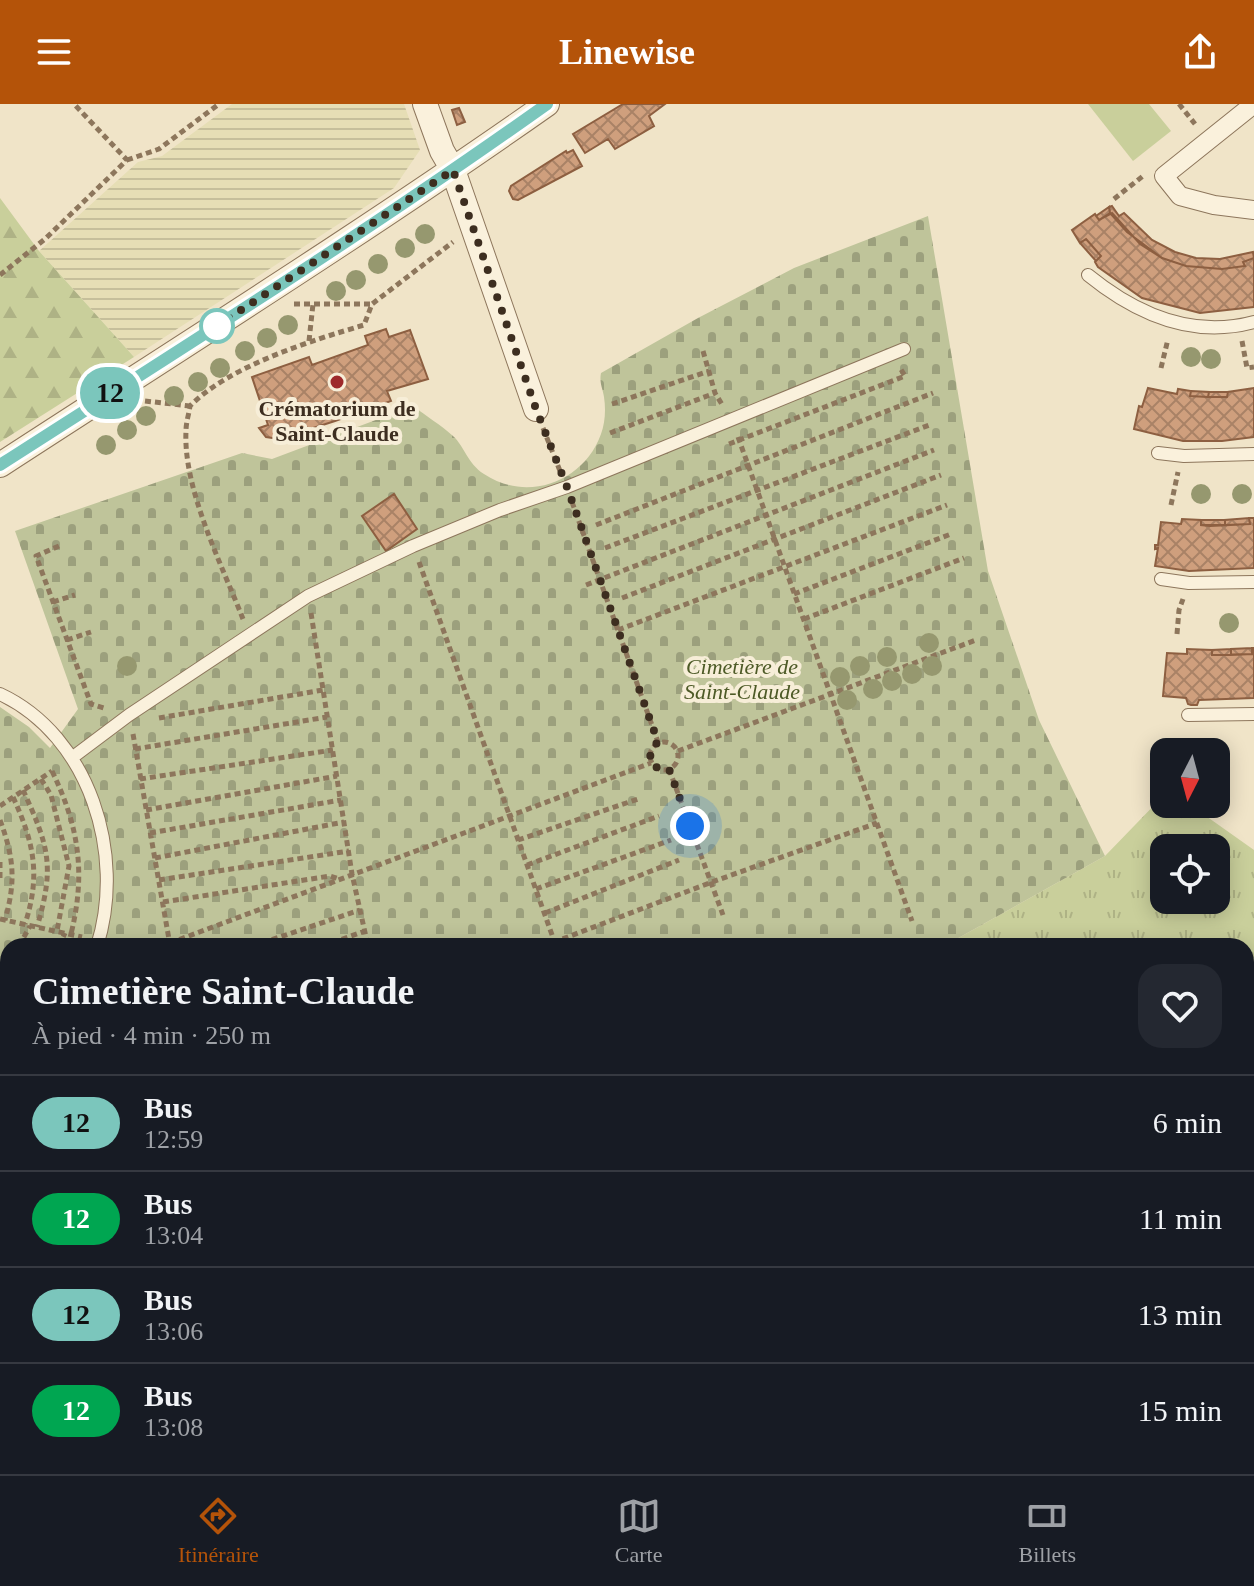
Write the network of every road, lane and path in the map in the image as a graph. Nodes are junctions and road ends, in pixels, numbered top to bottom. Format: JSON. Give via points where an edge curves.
{"nodes":[{"id":1,"x":74,"y":104,"type":"edge"},
{"id":2,"x":219,"y":104,"type":"edge"},
{"id":3,"x":425,"y":104,"type":"edge"},
{"id":4,"x":547,"y":104,"type":"edge"},
{"id":5,"x":1254,"y":104,"type":"edge"},
{"id":6,"x":127,"y":160,"type":"junction"},
{"id":7,"x":453,"y":170,"type":"junction"},
{"id":8,"x":1254,"y":210,"type":"edge"},
{"id":9,"x":473,"y":226,"type":"junction"},
{"id":10,"x":0,"y":275,"type":"edge"},
{"id":11,"x":1088,"y":275,"type":"dead end"},
{"id":12,"x":313,"y":304,"type":"junction"},
{"id":13,"x":372,"y":304,"type":"junction"},
{"id":14,"x":284,"y":311,"type":"dead end"},
{"id":15,"x":1254,"y":322,"type":"edge"},
{"id":16,"x":1175,"y":324,"type":"junction"},
{"id":17,"x":309,"y":341,"type":"junction"},
{"id":18,"x":904,"y":349,"type":"dead end"},
{"id":19,"x":1244,"y":350,"type":"dead end"},
{"id":20,"x":703,"y":351,"type":"dead end"},
{"id":21,"x":1254,"y":367,"type":"edge"},
{"id":22,"x":1161,"y":368,"type":"dead end"},
{"id":23,"x":709,"y":371,"type":"junction"},
{"id":24,"x":157,"y":393,"type":"dead end"},
{"id":25,"x":715,"y":393,"type":"junction"},
{"id":26,"x":933,"y":393,"type":"dead end"},
{"id":27,"x":612,"y":404,"type":"dead end"},
{"id":28,"x":190,"y":406,"type":"junction"},
{"id":29,"x":536,"y":409,"type":"joint"},
{"id":30,"x":731,"y":419,"type":"junction"},
{"id":31,"x":932,"y":424,"type":"dead end"},
{"id":32,"x":610,"y":433,"type":"dead end"},
{"id":33,"x":934,"y":450,"type":"dead end"},
{"id":34,"x":1158,"y":453,"type":"dead end"},
{"id":35,"x":1254,"y":454,"type":"edge"},
{"id":36,"x":1184,"y":456,"type":"junction"},
{"id":37,"x":0,"y":465,"type":"edge"},
{"id":38,"x":748,"y":466,"type":"junction"},
{"id":39,"x":941,"y":475,"type":"dead end"},
{"id":40,"x":567,"y":487,"type":"junction"},
{"id":41,"x":757,"y":491,"type":"junction"},
{"id":42,"x":947,"y":505,"type":"dead end"},
{"id":43,"x":1171,"y":505,"type":"dead end"},
{"id":44,"x":766,"y":515,"type":"junction"},
{"id":45,"x":596,"y":525,"type":"dead end"},
{"id":46,"x":951,"y":534,"type":"dead end"},
{"id":47,"x":775,"y":539,"type":"junction"},
{"id":48,"x":59,"y":546,"type":"dead end"},
{"id":49,"x":413,"y":546,"type":"junction"},
{"id":50,"x":605,"y":548,"type":"dead end"},
{"id":51,"x":964,"y":558,"type":"dead end"},
{"id":52,"x":784,"y":565,"type":"junction"},
{"id":53,"x":600,"y":578,"type":"junction"},
{"id":54,"x":1161,"y":579,"type":"dead end"},
{"id":55,"x":1254,"y":582,"type":"edge"},
{"id":56,"x":1189,"y":583,"type":"junction"},
{"id":57,"x":586,"y":585,"type":"dead end"},
{"id":58,"x":794,"y":594,"type":"junction"},
{"id":59,"x":75,"y":595,"type":"dead end"},
{"id":60,"x":308,"y":596,"type":"junction"},
{"id":61,"x":622,"y":598,"type":"dead end"},
{"id":62,"x":53,"y":602,"type":"junction"},
{"id":63,"x":804,"y":619,"type":"junction"},
{"id":64,"x":618,"y":630,"type":"junction"},
{"id":65,"x":91,"y":632,"type":"dead end"},
{"id":66,"x":1177,"y":634,"type":"dead end"},
{"id":67,"x":249,"y":635,"type":"junction"},
{"id":68,"x":67,"y":640,"type":"junction"},
{"id":69,"x":976,"y":640,"type":"dead end"},
{"id":70,"x":323,"y":690,"type":"junction"},
{"id":71,"x":0,"y":694,"type":"edge"},
{"id":72,"x":831,"y":695,"type":"junction"},
{"id":73,"x":1254,"y":714,"type":"edge"},
{"id":74,"x":1188,"y":715,"type":"dead end"},
{"id":75,"x":327,"y":717,"type":"junction"},
{"id":76,"x":130,"y":719,"type":"junction"},
{"id":77,"x":658,"y":742,"type":"junction"},
{"id":78,"x":135,"y":749,"type":"junction"},
{"id":79,"x":333,"y":750,"type":"junction"},
{"id":80,"x":678,"y":751,"type":"junction"},
{"id":81,"x":73,"y":757,"type":"junction"},
{"id":82,"x":651,"y":763,"type":"junction"},
{"id":83,"x":669,"y":769,"type":"junction"},
{"id":84,"x":52,"y":771,"type":"junction"},
{"id":85,"x":337,"y":776,"type":"junction"},
{"id":86,"x":41,"y":779,"type":"junction"},
{"id":87,"x":140,"y":779,"type":"junction"},
{"id":88,"x":23,"y":790,"type":"junction"},
{"id":89,"x":13,"y":797,"type":"junction"},
{"id":90,"x":638,"y":799,"type":"dead end"},
{"id":91,"x":341,"y":800,"type":"junction"},
{"id":92,"x":0,"y":806,"type":"edge"},
{"id":93,"x":146,"y":810,"type":"junction"},
{"id":94,"x":659,"y":816,"type":"dead end"},
{"id":95,"x":510,"y":817,"type":"junction"},
{"id":96,"x":0,"y":820,"type":"edge"},
{"id":97,"x":344,"y":822,"type":"junction"},
{"id":98,"x":877,"y":823,"type":"junction"},
{"id":99,"x":150,"y":833,"type":"junction"},
{"id":100,"x":518,"y":840,"type":"junction"},
{"id":101,"x":671,"y":840,"type":"dead end"},
{"id":102,"x":349,"y":851,"type":"junction"},
{"id":103,"x":155,"y":858,"type":"junction"},
{"id":104,"x":679,"y":860,"type":"dead end"},
{"id":105,"x":0,"y":862,"type":"edge"},
{"id":106,"x":527,"y":865,"type":"junction"},
{"id":107,"x":352,"y":874,"type":"junction"},
{"id":108,"x":0,"y":879,"type":"edge"},
{"id":109,"x":340,"y":879,"type":"junction"},
{"id":110,"x":159,"y":880,"type":"junction"},
{"id":111,"x":712,"y":882,"type":"junction"},
{"id":112,"x":536,"y":889,"type":"junction"},
{"id":113,"x":163,"y":902,"type":"junction"},
{"id":114,"x":360,"y":910,"type":"junction"},
{"id":115,"x":545,"y":913,"type":"junction"},
{"id":116,"x":723,"y":915,"type":"dead end"},
{"id":117,"x":2,"y":919,"type":"edge"},
{"id":118,"x":912,"y":921,"type":"dead end"},
{"id":119,"x":31,"y":925,"type":"junction"},
{"id":120,"x":57,"y":931,"type":"junction"},
{"id":121,"x":365,"y":931,"type":"junction"},
{"id":122,"x":68,"y":933,"type":"junction"},
{"id":123,"x":24,"y":938,"type":"edge"},
{"id":124,"x":65,"y":938,"type":"edge"},
{"id":125,"x":82,"y":938,"type":"edge"},
{"id":126,"x":99,"y":938,"type":"edge"},
{"id":127,"x":169,"y":938,"type":"edge"},
{"id":128,"x":186,"y":938,"type":"edge"},
{"id":129,"x":277,"y":938,"type":"edge"},
{"id":130,"x":345,"y":938,"type":"edge"},
{"id":131,"x":366,"y":938,"type":"edge"},
{"id":132,"x":554,"y":938,"type":"edge"},
{"id":133,"x":571,"y":938,"type":"edge"}],
"edges":[{"from":1,"to":6,"type":"path"},
{"from":2,"to":6,"type":"path","via":[[159,149]]},
{"from":3,"to":7,"type":"street"},
{"from":4,"to":7,"type":"street"},
{"from":5,"to":8,"type":"street","via":[[1164,176],[1180,196]]},
{"from":6,"to":10,"type":"path"},
{"from":7,"to":9,"type":"street"},
{"from":7,"to":37,"type":"street"},
{"from":9,"to":13,"type":"path"},
{"from":9,"to":29,"type":"street"},
{"from":11,"to":16,"type":"lane","via":[[1145,313]]},
{"from":12,"to":13,"type":"path"},
{"from":12,"to":14,"type":"path","via":[[295,304]]},
{"from":12,"to":17,"type":"path"},
{"from":13,"to":17,"type":"path","via":[[364,325]]},
{"from":15,"to":16,"type":"lane","via":[[1209,328]]},
{"from":16,"to":22,"type":"path"},
{"from":17,"to":28,"type":"path","via":[[225,380]]},
{"from":18,"to":30,"type":"lane"},
{"from":19,"to":21,"type":"path","via":[[1247,368]]},
{"from":20,"to":23,"type":"path"},
{"from":23,"to":25,"type":"path"},
{"from":23,"to":27,"type":"path"},
{"from":24,"to":28,"type":"path","via":[[145,401]]},
{"from":25,"to":30,"type":"path"},
{"from":25,"to":32,"type":"path"},
{"from":26,"to":38,"type":"path"},
{"from":28,"to":67,"type":"path","via":[[185,428],[195,495]]},
{"from":29,"to":40,"type":"path"},
{"from":30,"to":38,"type":"path"},
{"from":30,"to":40,"type":"lane"},
{"from":31,"to":41,"type":"path"},
{"from":33,"to":44,"type":"path"},
{"from":34,"to":36,"type":"lane"},
{"from":35,"to":36,"type":"lane"},
{"from":36,"to":43,"type":"path"},
{"from":38,"to":41,"type":"path"},
{"from":38,"to":45,"type":"path"},
{"from":39,"to":47,"type":"path"},
{"from":40,"to":49,"type":"lane"},
{"from":40,"to":53,"type":"path"},
{"from":41,"to":44,"type":"path"},
{"from":41,"to":50,"type":"path"},
{"from":42,"to":52,"type":"path"},
{"from":44,"to":47,"type":"path"},
{"from":44,"to":53,"type":"path"},
{"from":46,"to":58,"type":"path"},
{"from":47,"to":52,"type":"path"},
{"from":47,"to":61,"type":"path"},
{"from":48,"to":62,"type":"path","via":[[36,556]]},
{"from":49,"to":60,"type":"lane"},
{"from":49,"to":95,"type":"path"},
{"from":51,"to":63,"type":"path"},
{"from":52,"to":58,"type":"path"},
{"from":52,"to":64,"type":"path"},
{"from":53,"to":57,"type":"path"},
{"from":53,"to":64,"type":"path"},
{"from":54,"to":56,"type":"lane"},
{"from":55,"to":56,"type":"lane"},
{"from":56,"to":66,"type":"path"},
{"from":58,"to":63,"type":"path"},
{"from":59,"to":62,"type":"path"},
{"from":60,"to":67,"type":"lane"},
{"from":60,"to":70,"type":"path"},
{"from":62,"to":68,"type":"path"},
{"from":63,"to":72,"type":"path"},
{"from":64,"to":77,"type":"path"},
{"from":65,"to":68,"type":"path"},
{"from":67,"to":76,"type":"lane"},
{"from":68,"to":76,"type":"path","via":[[91,704]]},
{"from":69,"to":72,"type":"path"},
{"from":70,"to":75,"type":"path"},
{"from":70,"to":76,"type":"path"},
{"from":71,"to":81,"type":"lane","via":[[40,722]]},
{"from":72,"to":80,"type":"path"},
{"from":72,"to":98,"type":"path"},
{"from":73,"to":74,"type":"lane"},
{"from":75,"to":78,"type":"path"},
{"from":75,"to":79,"type":"path"},
{"from":76,"to":78,"type":"path"},
{"from":76,"to":81,"type":"lane"},
{"from":77,"to":80,"type":"path"},
{"from":77,"to":82,"type":"path","via":[[651,749]]},
{"from":78,"to":87,"type":"path"},
{"from":79,"to":85,"type":"path"},
{"from":79,"to":87,"type":"path"},
{"from":80,"to":83,"type":"path","via":[[678,760]]},
{"from":81,"to":84,"type":"path"},
{"from":81,"to":126,"type":"lane","via":[[91,796],[106,865]]},
{"from":82,"to":83,"type":"path"},
{"from":82,"to":95,"type":"path"},
{"from":83,"to":111,"type":"path"},
{"from":84,"to":86,"type":"path"},
{"from":84,"to":122,"type":"path","via":[[76,836],[80,870],[79,903]]},
{"from":85,"to":91,"type":"path"},
{"from":85,"to":93,"type":"path"},
{"from":86,"to":88,"type":"path"},
{"from":86,"to":120,"type":"path","via":[[51,795],[69,866]]},
{"from":87,"to":93,"type":"path"},
{"from":88,"to":89,"type":"path"},
{"from":88,"to":119,"type":"path","via":[[47,853],[48,876]]},
{"from":89,"to":92,"type":"path"},
{"from":89,"to":119,"type":"path","via":[[33,858]]},
{"from":90,"to":100,"type":"path"},
{"from":91,"to":97,"type":"path"},
{"from":91,"to":99,"type":"path"},
{"from":93,"to":99,"type":"path"},
{"from":94,"to":106,"type":"path"},
{"from":95,"to":100,"type":"path"},
{"from":95,"to":107,"type":"path"},
{"from":96,"to":117,"type":"path","via":[[14,876]]},
{"from":97,"to":102,"type":"path"},
{"from":97,"to":103,"type":"path"},
{"from":98,"to":111,"type":"path"},
{"from":98,"to":118,"type":"path"},
{"from":99,"to":103,"type":"path"},
{"from":100,"to":106,"type":"path"},
{"from":101,"to":112,"type":"path"},
{"from":102,"to":107,"type":"path"},
{"from":102,"to":110,"type":"path"},
{"from":103,"to":110,"type":"path"},
{"from":104,"to":115,"type":"path"},
{"from":105,"to":108,"type":"path"},
{"from":106,"to":112,"type":"path"},
{"from":107,"to":109,"type":"path"},
{"from":107,"to":114,"type":"path"},
{"from":109,"to":113,"type":"path","via":[[330,876]]},
{"from":109,"to":128,"type":"path"},
{"from":110,"to":113,"type":"path"},
{"from":111,"to":116,"type":"path"},
{"from":111,"to":133,"type":"path"},
{"from":112,"to":115,"type":"path"},
{"from":113,"to":127,"type":"path"},
{"from":114,"to":121,"type":"path"},
{"from":114,"to":129,"type":"path"},
{"from":115,"to":132,"type":"path"},
{"from":117,"to":119,"type":"path"},
{"from":119,"to":120,"type":"path"},
{"from":119,"to":123,"type":"path"},
{"from":120,"to":122,"type":"path"},
{"from":121,"to":130,"type":"path"},
{"from":121,"to":131,"type":"path"},
{"from":122,"to":124,"type":"path"},
{"from":122,"to":125,"type":"path"}]}
